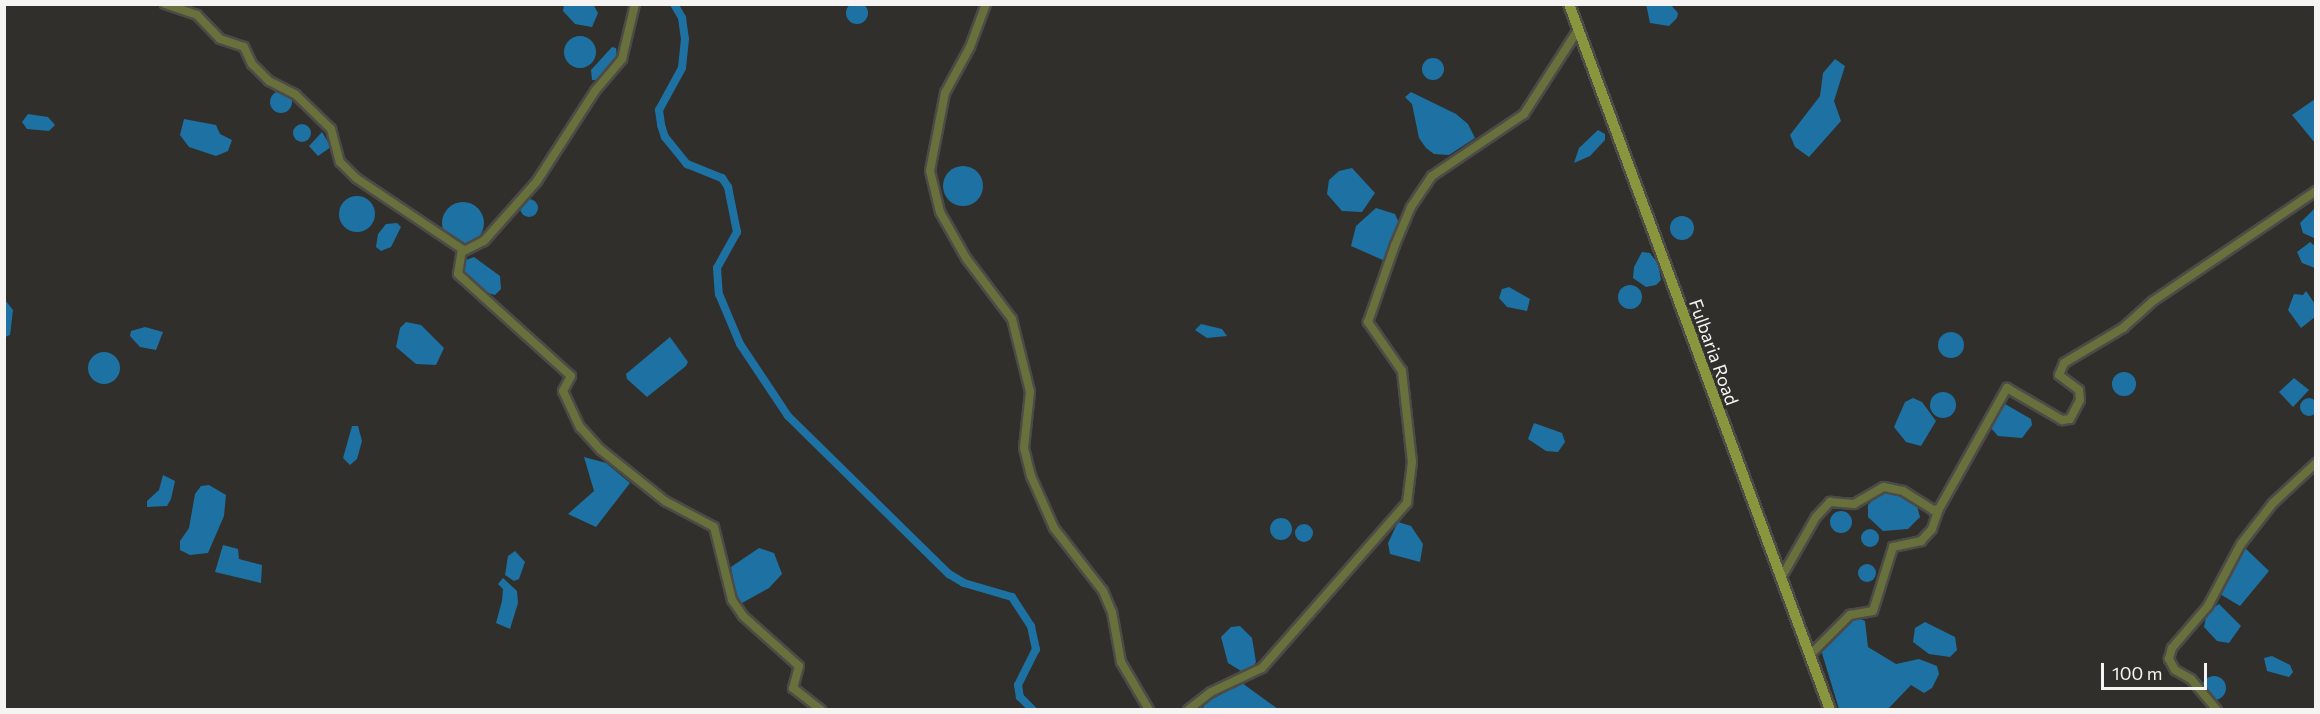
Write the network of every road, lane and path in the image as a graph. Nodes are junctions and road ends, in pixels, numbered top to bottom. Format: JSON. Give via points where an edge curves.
{"nodes":[{"id":1,"x":165,"y":4,"type":"edge"},
{"id":2,"x":635,"y":4,"type":"edge"},
{"id":3,"x":986,"y":4,"type":"edge"},
{"id":4,"x":1569,"y":4,"type":"edge"},
{"id":5,"x":1578,"y":30,"type":"junction"},
{"id":6,"x":2316,"y":190,"type":"edge"},
{"id":7,"x":462,"y":252,"type":"junction"},
{"id":8,"x":2316,"y":463,"type":"edge"},
{"id":9,"x":1939,"y":509,"type":"junction"},
{"id":10,"x":1781,"y":578,"type":"junction"},
{"id":11,"x":1810,"y":655,"type":"junction"},
{"id":12,"x":821,"y":710,"type":"edge"},
{"id":13,"x":1149,"y":710,"type":"edge"},
{"id":14,"x":1188,"y":710,"type":"edge"},
{"id":15,"x":1830,"y":710,"type":"edge"},
{"id":16,"x":2217,"y":710,"type":"edge"}],
"edges":[{"from":1,"to":7,"type":"street","via":[[197,15],[220,39],[244,47],[269,81],[296,95],[331,129],[340,162],[356,178],[432,226]]},
{"from":2,"to":7,"type":"street","via":[[622,59],[595,91],[537,181],[484,241]]},
{"from":3,"to":13,"type":"street","via":[[970,47],[945,93],[930,171],[940,212],[966,258],[1012,319],[1029,384],[1024,448],[1031,476],[1054,528],[1103,591],[1112,612],[1121,663]]},
{"from":4,"to":5,"type":"main road","name":"Fulbaria Road"},
{"from":5,"to":10,"type":"main road","name":"Fulbaria Road"},
{"from":5,"to":14,"type":"street","via":[[1524,114],[1431,176],[1411,207],[1395,245],[1368,322],[1402,372],[1412,462],[1407,503],[1262,668],[1211,692]]},
{"from":6,"to":9,"type":"street","via":[[2153,301],[2123,328],[2064,363],[2059,375],[2079,390],[2080,400],[2070,419],[2062,420],[2007,388]]},
{"from":7,"to":12,"type":"street","via":[[458,274],[571,376],[563,391],[564,402],[587,435],[666,501],[714,527],[732,600],[743,616],[799,666],[793,688]]},
{"from":8,"to":16,"type":"street","via":[[2273,503],[2241,544],[2208,606],[2172,648],[2169,659],[2175,670],[2191,679]]},
{"from":9,"to":10,"type":"street","via":[[1933,510],[1904,491],[1884,487],[1854,504],[1830,502],[1816,517]]},
{"from":9,"to":11,"type":"street","via":[[1932,529],[1921,540],[1893,547],[1873,610],[1850,615]]},
{"from":10,"to":11,"type":"main road","name":"Fulbaria Road"},
{"from":11,"to":15,"type":"main road","name":"Fulbaria Road"}]}
